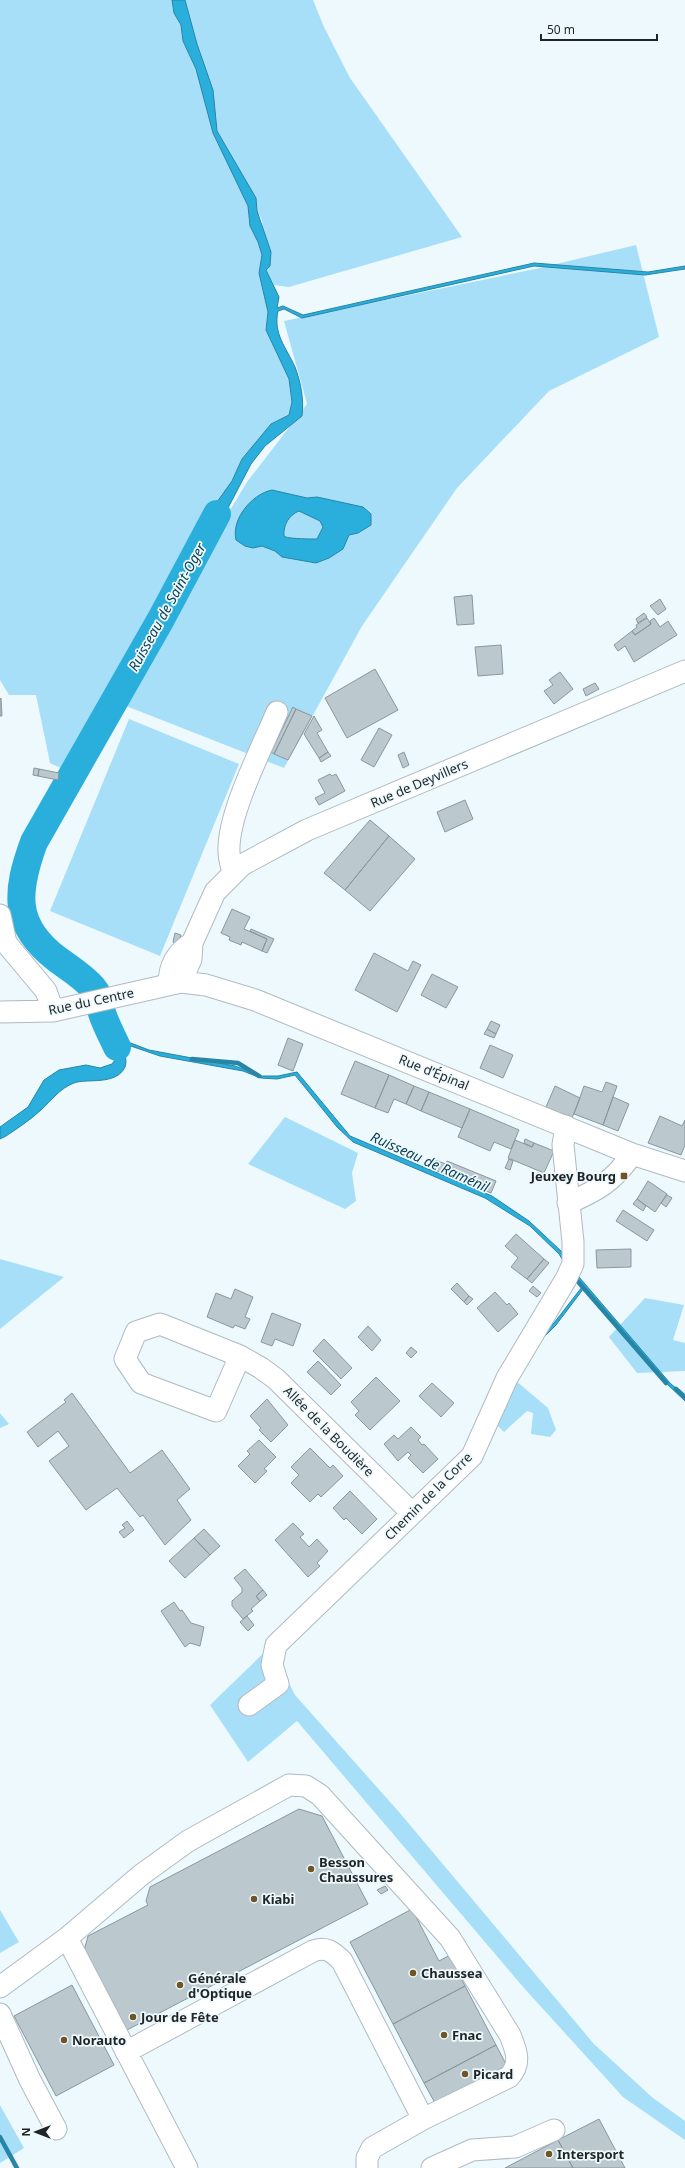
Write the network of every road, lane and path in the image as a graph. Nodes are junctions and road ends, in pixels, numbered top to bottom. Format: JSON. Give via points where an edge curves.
{"nodes":[{"id":1,"x":685,"y":671,"type":"edge"},
{"id":2,"x":277,"y":712,"type":"dead end"},
{"id":3,"x":233,"y":874,"type":"junction"},
{"id":4,"x":0,"y":916,"type":"edge"},
{"id":5,"x":175,"y":983,"type":"junction"},
{"id":6,"x":53,"y":1011,"type":"junction"},
{"id":7,"x":0,"y":1012,"type":"edge"},
{"id":8,"x":566,"y":1126,"type":"junction"},
{"id":9,"x":632,"y":1154,"type":"junction"},
{"id":10,"x":685,"y":1171,"type":"edge"},
{"id":11,"x":568,"y":1203,"type":"junction"},
{"id":12,"x":240,"y":1356,"type":"junction"},
{"id":13,"x":412,"y":1513,"type":"junction"},
{"id":14,"x":249,"y":1705,"type":"dead end"},
{"id":15,"x":67,"y":1938,"type":"junction"},
{"id":16,"x":0,"y":1987,"type":"edge"},
{"id":17,"x":0,"y":2014,"type":"edge"},
{"id":18,"x":126,"y":2052,"type":"junction"},
{"id":19,"x":423,"y":2119,"type":"junction"},
{"id":20,"x":56,"y":2129,"type":"dead end"},
{"id":21,"x":554,"y":2130,"type":"dead end"},
{"id":22,"x":187,"y":2168,"type":"edge"},
{"id":23,"x":367,"y":2168,"type":"edge"},
{"id":24,"x":432,"y":2168,"type":"edge"}],
"edges":[{"from":1,"to":3,"type":"street","name":"Rue de Deyvillers","via":[[307,830],[242,865]]},
{"from":2,"to":3,"type":"street","via":[[245,788],[233,825],[229,852]]},
{"from":3,"to":5,"type":"street","name":"Rue de Deyvillers","via":[[215,892],[192,943],[183,948],[172,964],[169,972]]},
{"from":4,"to":6,"type":"street","via":[[6,943],[46,991]]},
{"from":5,"to":6,"type":"street","name":"Rue du Centre"},
{"from":5,"to":8,"type":"street","name":"Rue d’Épinal","via":[[206,985],[250,999]]},
{"from":6,"to":7,"type":"street","name":"Rue du Centre"},
{"from":8,"to":9,"type":"street","name":"Rue d’Épinal"},
{"from":8,"to":11,"type":"street","name":"Chemin de la Corre","via":[[563,1145]]},
{"from":9,"to":10,"type":"street","name":"Rue d’Épinal"},
{"from":9,"to":11,"type":"street","via":[[595,1192]]},
{"from":11,"to":13,"type":"street","name":"Chemin de la Corre","via":[[573,1242],[569,1271],[507,1378],[472,1456]]},
{"from":12,"to":12,"type":"street","name":"Allée de la Boudière","via":[[160,1324],[136,1332],[125,1359],[141,1383],[216,1411]]},
{"from":12,"to":13,"type":"street","name":"Allée de la Boudière","via":[[276,1379]]},
{"from":13,"to":14,"type":"street","name":"Chemin de la Corre","via":[[276,1645],[272,1666],[278,1684]]},
{"from":15,"to":16,"type":"street"},
{"from":15,"to":18,"type":"street"},
{"from":15,"to":19,"type":"street","via":[[142,1875],[188,1841],[289,1785],[306,1786],[320,1795],[450,1938],[510,2035],[517,2052],[517,2064],[509,2077]]},
{"from":17,"to":20,"type":"street"},
{"from":18,"to":19,"type":"street","via":[[322,1948],[333,1951],[342,1961]]},
{"from":18,"to":22,"type":"street"},
{"from":19,"to":23,"type":"street","via":[[372,2148],[367,2158]]},
{"from":21,"to":24,"type":"street","via":[[515,2147],[472,2150]]}]}
